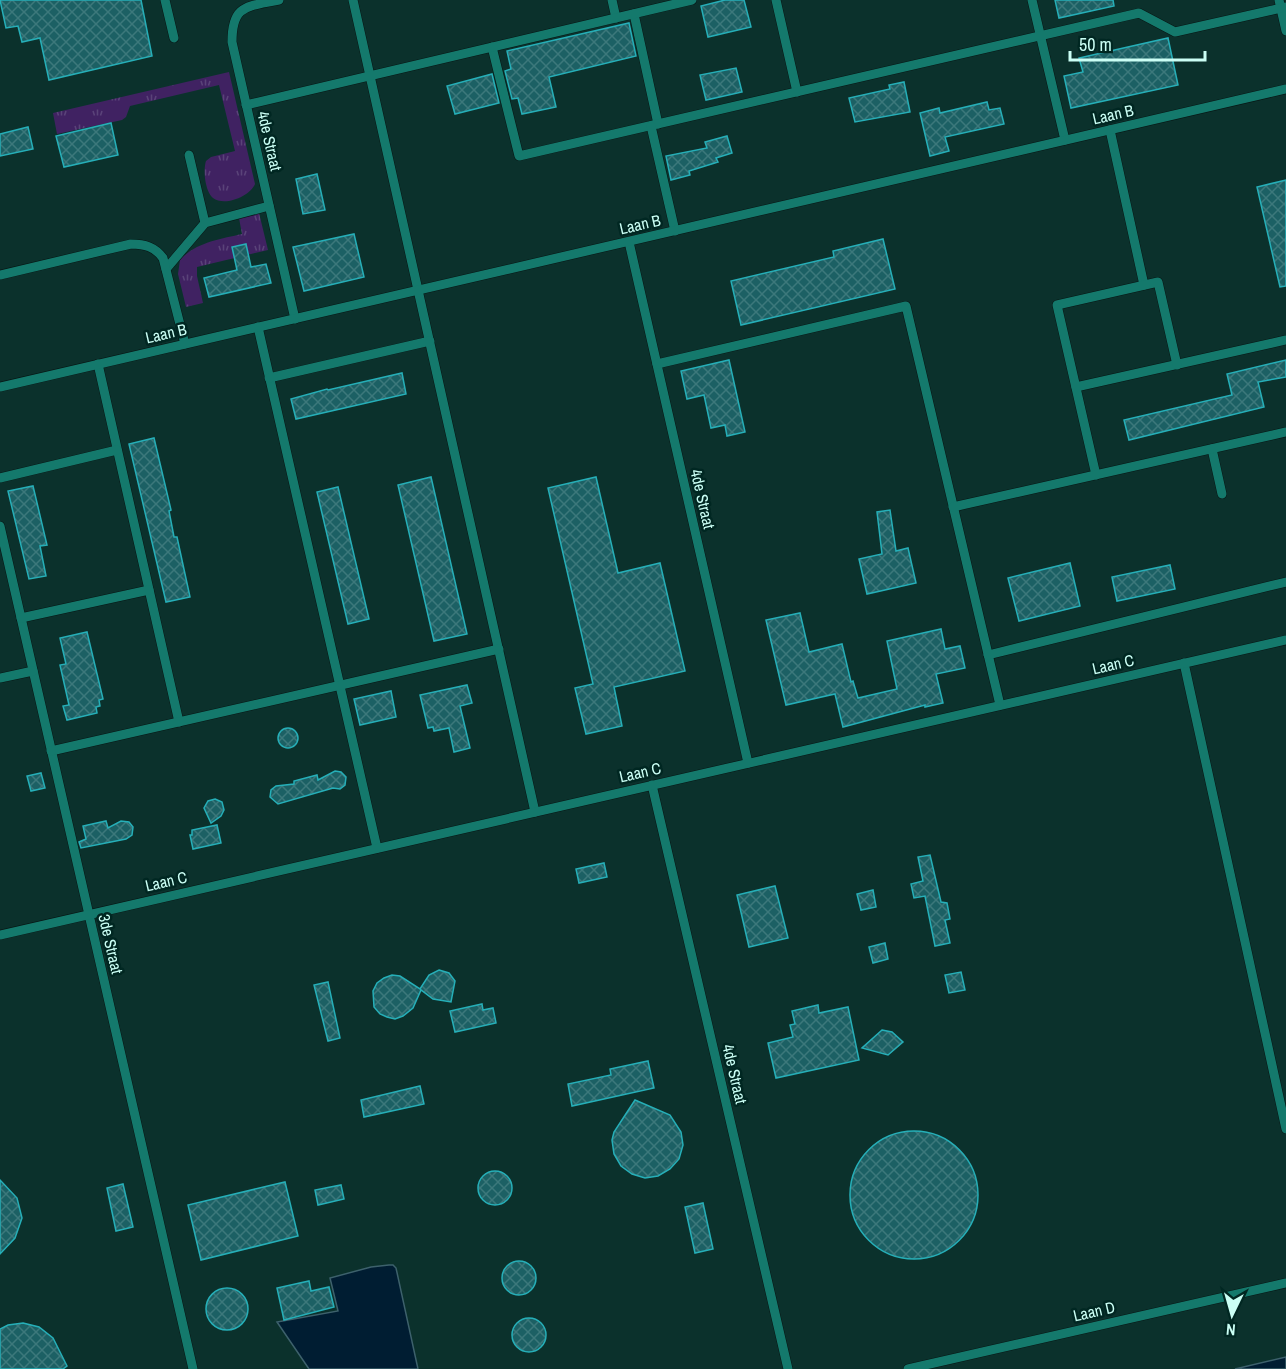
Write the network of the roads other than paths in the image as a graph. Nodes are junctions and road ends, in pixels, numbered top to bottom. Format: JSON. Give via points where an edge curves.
{"nodes":[{"id":1,"x":165,"y":0,"type":"edge"},
{"id":2,"x":279,"y":0,"type":"edge"},
{"id":3,"x":353,"y":0,"type":"edge"},
{"id":4,"x":612,"y":0,"type":"edge"},
{"id":5,"x":692,"y":0,"type":"edge"},
{"id":6,"x":776,"y":0,"type":"edge"},
{"id":7,"x":1032,"y":0,"type":"edge"},
{"id":8,"x":1282,"y":5,"type":"edge"},
{"id":9,"x":634,"y":14,"type":"junction"},
{"id":10,"x":616,"y":18,"type":"junction"},
{"id":11,"x":1286,"y":31,"type":"edge"},
{"id":12,"x":1041,"y":36,"type":"junction"},
{"id":13,"x":174,"y":38,"type":"dead end"},
{"id":14,"x":492,"y":47,"type":"junction"},
{"id":15,"x":370,"y":76,"type":"junction"},
{"id":16,"x":1286,"y":89,"type":"edge"},
{"id":17,"x":797,"y":92,"type":"junction"},
{"id":18,"x":246,"y":105,"type":"junction"},
{"id":19,"x":655,"y":125,"type":"junction"},
{"id":20,"x":1110,"y":130,"type":"junction"},
{"id":21,"x":1065,"y":140,"type":"junction"},
{"id":22,"x":189,"y":155,"type":"dead end"},
{"id":23,"x":269,"y":206,"type":"junction"},
{"id":24,"x":205,"y":223,"type":"junction"},
{"id":25,"x":675,"y":231,"type":"junction"},
{"id":26,"x":629,"y":242,"type":"junction"},
{"id":27,"x":166,"y":269,"type":"junction"},
{"id":28,"x":0,"y":276,"type":"edge"},
{"id":29,"x":1144,"y":285,"type":"junction"},
{"id":30,"x":418,"y":290,"type":"junction"},
{"id":31,"x":295,"y":319,"type":"junction"},
{"id":32,"x":258,"y":327,"type":"junction"},
{"id":33,"x":1286,"y":340,"type":"edge"},
{"id":34,"x":430,"y":341,"type":"junction"},
{"id":35,"x":185,"y":344,"type":"junction"},
{"id":36,"x":98,"y":364,"type":"junction"},
{"id":37,"x":657,"y":364,"type":"junction"},
{"id":38,"x":1177,"y":364,"type":"junction"},
{"id":39,"x":269,"y":378,"type":"junction"},
{"id":40,"x":0,"y":387,"type":"edge"},
{"id":41,"x":1076,"y":387,"type":"junction"},
{"id":42,"x":1286,"y":432,"type":"edge"},
{"id":43,"x":1212,"y":449,"type":"junction"},
{"id":44,"x":117,"y":450,"type":"junction"},
{"id":45,"x":1095,"y":475,"type":"junction"},
{"id":46,"x":0,"y":478,"type":"edge"},
{"id":47,"x":1222,"y":494,"type":"dead end"},
{"id":48,"x":953,"y":507,"type":"junction"},
{"id":49,"x":0,"y":526,"type":"edge"},
{"id":50,"x":1286,"y":582,"type":"edge"},
{"id":51,"x":149,"y":590,"type":"junction"},
{"id":52,"x":21,"y":618,"type":"junction"},
{"id":53,"x":1286,"y":640,"type":"edge"},
{"id":54,"x":499,"y":649,"type":"junction"},
{"id":55,"x":988,"y":655,"type":"junction"},
{"id":56,"x":1184,"y":663,"type":"junction"},
{"id":57,"x":33,"y":671,"type":"junction"},
{"id":58,"x":0,"y":678,"type":"edge"},
{"id":59,"x":340,"y":685,"type":"junction"},
{"id":60,"x":1000,"y":705,"type":"junction"},
{"id":61,"x":179,"y":722,"type":"junction"},
{"id":62,"x":51,"y":751,"type":"junction"},
{"id":63,"x":748,"y":763,"type":"junction"},
{"id":64,"x":652,"y":785,"type":"junction"},
{"id":65,"x":535,"y":812,"type":"junction"},
{"id":66,"x":377,"y":848,"type":"junction"},
{"id":67,"x":89,"y":915,"type":"junction"},
{"id":68,"x":0,"y":935,"type":"edge"},
{"id":69,"x":1286,"y":1130,"type":"edge"},
{"id":70,"x":1286,"y":1283,"type":"edge"},
{"id":71,"x":193,"y":1369,"type":"edge"},
{"id":72,"x":788,"y":1369,"type":"edge"},
{"id":73,"x":908,"y":1369,"type":"edge"}],
"edges":[{"from":1,"to":13,"type":"lane"},
{"from":2,"to":18,"type":"lane","name":"4de Straat","via":[[246,8],[238,12],[234,21],[232,42]]},
{"from":3,"to":15,"type":"lane"},
{"from":4,"to":10,"type":"lane"},
{"from":5,"to":9,"type":"lane"},
{"from":6,"to":17,"type":"lane"},
{"from":7,"to":12,"type":"lane"},
{"from":8,"to":11,"type":"lane"},
{"from":8,"to":12,"type":"lane","via":[[1175,33],[1139,13]]},
{"from":9,"to":10,"type":"lane"},
{"from":9,"to":19,"type":"lane"},
{"from":10,"to":14,"type":"lane"},
{"from":12,"to":17,"type":"lane"},
{"from":12,"to":21,"type":"lane"},
{"from":14,"to":15,"type":"lane"},
{"from":14,"to":19,"type":"lane","via":[[519,156]]},
{"from":15,"to":18,"type":"lane"},
{"from":15,"to":30,"type":"lane"},
{"from":16,"to":20,"type":"lane","name":"Laan B"},
{"from":17,"to":19,"type":"lane"},
{"from":18,"to":23,"type":"lane","name":"4de Straat"},
{"from":19,"to":25,"type":"lane"},
{"from":20,"to":21,"type":"lane","name":"Laan B"},
{"from":20,"to":29,"type":"lane"},
{"from":21,"to":25,"type":"lane","name":"Laan B"},
{"from":22,"to":24,"type":"lane"},
{"from":23,"to":24,"type":"lane"},
{"from":23,"to":31,"type":"lane","name":"4de Straat"},
{"from":24,"to":27,"type":"lane"},
{"from":25,"to":26,"type":"lane","name":"Laan B"},
{"from":26,"to":30,"type":"lane","name":"Laan B"},
{"from":26,"to":37,"type":"lane","name":"4de Straat"},
{"from":27,"to":28,"type":"lane","via":[[158,250],[131,244]]},
{"from":27,"to":35,"type":"lane"},
{"from":29,"to":38,"type":"lane","via":[[1158,282]]},
{"from":29,"to":41,"type":"lane","via":[[1057,305]]},
{"from":30,"to":31,"type":"lane","name":"Laan B"},
{"from":30,"to":34,"type":"lane"},
{"from":31,"to":32,"type":"lane","name":"Laan B"},
{"from":32,"to":35,"type":"lane","name":"Laan B"},
{"from":32,"to":39,"type":"lane"},
{"from":33,"to":38,"type":"lane"},
{"from":34,"to":39,"type":"lane"},
{"from":34,"to":54,"type":"lane"},
{"from":35,"to":36,"type":"lane","name":"Laan B"},
{"from":36,"to":40,"type":"lane","name":"Laan B"},
{"from":36,"to":44,"type":"lane"},
{"from":37,"to":48,"type":"lane","via":[[906,306]]},
{"from":37,"to":63,"type":"lane","name":"4de Straat"},
{"from":38,"to":41,"type":"lane"},
{"from":39,"to":59,"type":"lane"},
{"from":41,"to":45,"type":"lane"},
{"from":42,"to":43,"type":"lane"},
{"from":43,"to":45,"type":"lane"},
{"from":43,"to":47,"type":"lane"},
{"from":44,"to":46,"type":"lane"},
{"from":44,"to":51,"type":"lane"},
{"from":45,"to":48,"type":"lane"},
{"from":48,"to":55,"type":"lane"},
{"from":49,"to":52,"type":"lane","name":"3de Straat"},
{"from":50,"to":55,"type":"lane"},
{"from":51,"to":52,"type":"lane"},
{"from":51,"to":61,"type":"lane"},
{"from":52,"to":57,"type":"lane","name":"3de Straat"},
{"from":53,"to":56,"type":"lane","name":"Laan C"},
{"from":54,"to":59,"type":"lane"},
{"from":54,"to":65,"type":"lane"},
{"from":55,"to":60,"type":"lane"},
{"from":56,"to":60,"type":"lane","name":"Laan C"},
{"from":56,"to":69,"type":"lane"},
{"from":57,"to":58,"type":"lane"},
{"from":57,"to":62,"type":"lane","name":"3de Straat"},
{"from":59,"to":61,"type":"lane"},
{"from":59,"to":66,"type":"lane"},
{"from":60,"to":63,"type":"lane","name":"Laan C"},
{"from":61,"to":62,"type":"lane"},
{"from":62,"to":67,"type":"lane","name":"3de Straat"},
{"from":63,"to":64,"type":"lane","name":"Laan C"},
{"from":64,"to":65,"type":"lane","name":"Laan C"},
{"from":64,"to":72,"type":"lane","name":"4de Straat"},
{"from":65,"to":66,"type":"lane","name":"Laan C"},
{"from":66,"to":67,"type":"lane","name":"Laan C"},
{"from":67,"to":68,"type":"lane","name":"Laan C"},
{"from":67,"to":71,"type":"lane","name":"3de Straat"},
{"from":70,"to":73,"type":"lane","name":"Laan D"}]}
